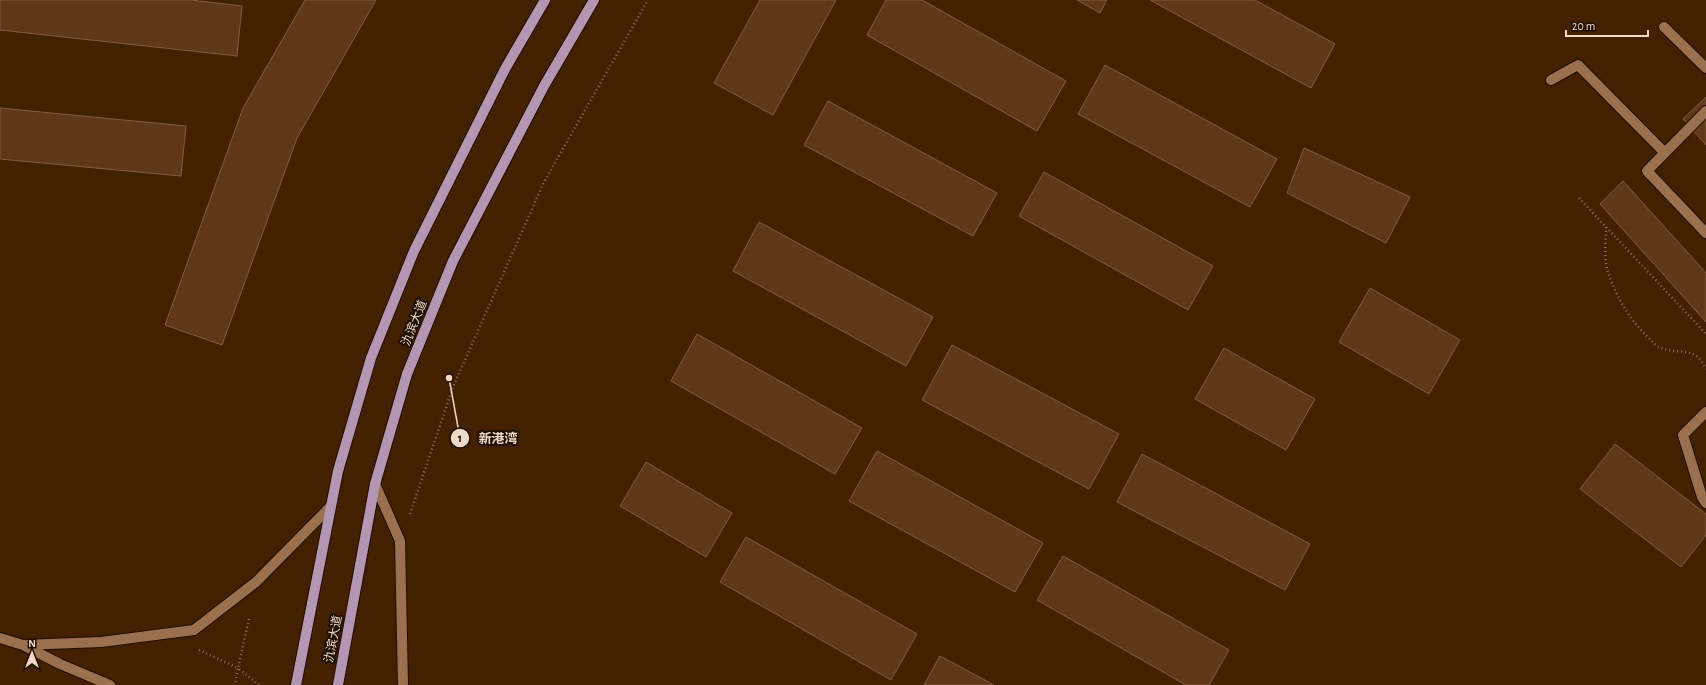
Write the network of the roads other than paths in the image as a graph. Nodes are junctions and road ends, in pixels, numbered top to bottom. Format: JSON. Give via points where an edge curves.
{"nodes":[{"id":1,"x":545,"y":0,"type":"edge"},
{"id":2,"x":594,"y":0,"type":"edge"},
{"id":3,"x":1664,"y":27,"type":"dead end"},
{"id":4,"x":1706,"y":68,"type":"edge"},
{"id":5,"x":1551,"y":80,"type":"dead end"},
{"id":6,"x":1706,"y":110,"type":"edge"},
{"id":7,"x":1665,"y":153,"type":"junction"},
{"id":8,"x":1706,"y":233,"type":"edge"},
{"id":9,"x":1706,"y":412,"type":"edge"},
{"id":10,"x":375,"y":484,"type":"junction"},
{"id":11,"x":1706,"y":503,"type":"edge"},
{"id":12,"x":331,"y":506,"type":"junction"},
{"id":13,"x":0,"y":638,"type":"edge"},
{"id":14,"x":23,"y":645,"type":"junction"},
{"id":15,"x":110,"y":685,"type":"edge"},
{"id":16,"x":296,"y":685,"type":"edge"},
{"id":17,"x":338,"y":685,"type":"edge"},
{"id":18,"x":403,"y":685,"type":"edge"}],
"edges":[{"from":1,"to":12,"type":"main road","via":[[505,69],[414,251],[371,358],[338,471]]},
{"from":2,"to":10,"type":"main road","name":"氿滨大道","via":[[544,86],[453,261],[407,374]]},
{"from":3,"to":4,"type":"main road"},
{"from":5,"to":7,"type":"main road","via":[[1578,65]]},
{"from":6,"to":7,"type":"main road"},
{"from":7,"to":8,"type":"main road","via":[[1647,171]]},
{"from":9,"to":11,"type":"main road","via":[[1683,435]]},
{"from":10,"to":17,"type":"main road","name":"氿滨大道"},
{"from":10,"to":18,"type":"main road","via":[[400,541]]},
{"from":12,"to":14,"type":"main road","via":[[256,582],[194,630],[102,642]]},
{"from":12,"to":16,"type":"main road"},
{"from":13,"to":14,"type":"main road"},
{"from":14,"to":15,"type":"main road"}]}
